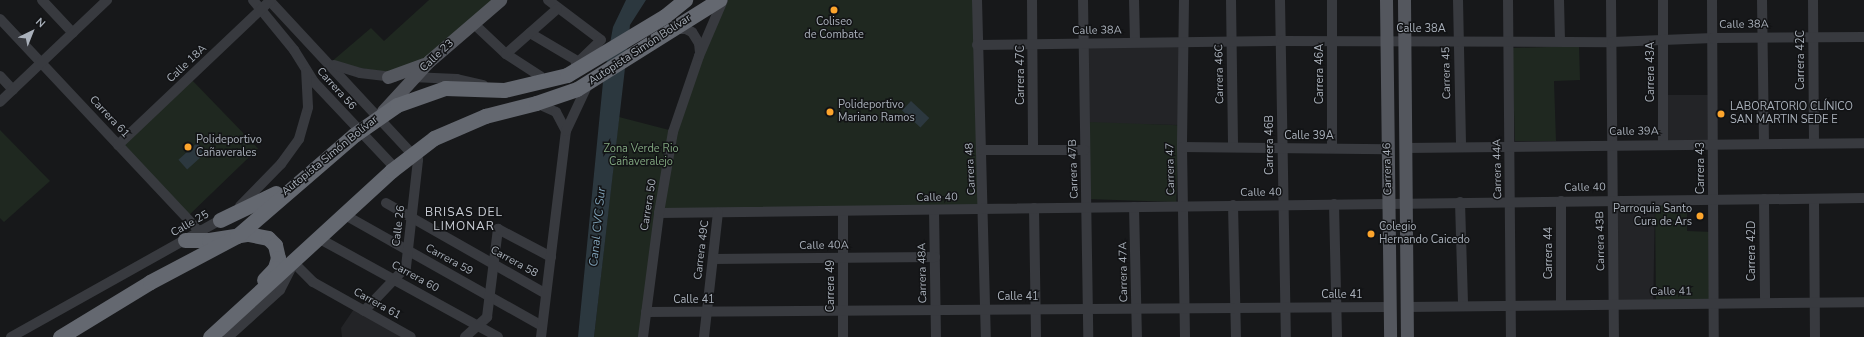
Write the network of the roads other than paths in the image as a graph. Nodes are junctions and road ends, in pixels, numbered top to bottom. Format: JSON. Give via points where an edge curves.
{"nodes":[{"id":1,"x":107,"y":0,"type":"edge"},
{"id":2,"x":253,"y":0,"type":"edge"},
{"id":3,"x":270,"y":0,"type":"edge"},
{"id":4,"x":500,"y":0,"type":"edge"},
{"id":5,"x":548,"y":0,"type":"edge"},
{"id":6,"x":684,"y":0,"type":"edge"},
{"id":7,"x":719,"y":0,"type":"edge"},
{"id":8,"x":723,"y":0,"type":"edge"},
{"id":9,"x":977,"y":0,"type":"edge"},
{"id":10,"x":1032,"y":0,"type":"edge"},
{"id":11,"x":1083,"y":0,"type":"edge"},
{"id":12,"x":1134,"y":0,"type":"edge"},
{"id":13,"x":1184,"y":0,"type":"edge"},
{"id":14,"x":1231,"y":0,"type":"edge"},
{"id":15,"x":1280,"y":0,"type":"edge"},
{"id":16,"x":1332,"y":0,"type":"edge"},
{"id":17,"x":1386,"y":0,"type":"edge"},
{"id":18,"x":1404,"y":0,"type":"edge"},
{"id":19,"x":1458,"y":0,"type":"edge"},
{"id":20,"x":1508,"y":0,"type":"edge"},
{"id":21,"x":1559,"y":0,"type":"edge"},
{"id":22,"x":1611,"y":0,"type":"edge"},
{"id":23,"x":1663,"y":0,"type":"edge"},
{"id":24,"x":1712,"y":0,"type":"edge"},
{"id":25,"x":1762,"y":0,"type":"edge"},
{"id":26,"x":1813,"y":0,"type":"edge"},
{"id":27,"x":45,"y":1,"type":"edge"},
{"id":28,"x":557,"y":9,"type":"junction"},
{"id":29,"x":261,"y":10,"type":"junction"},
{"id":30,"x":0,"y":19,"type":"edge"},
{"id":31,"x":473,"y":23,"type":"junction"},
{"id":32,"x":674,"y":29,"type":"junction"},
{"id":33,"x":73,"y":33,"type":"junction"},
{"id":34,"x":530,"y":33,"type":"junction"},
{"id":35,"x":1864,"y":36,"type":"edge"},
{"id":36,"x":1763,"y":37,"type":"junction"},
{"id":37,"x":1814,"y":37,"type":"junction"},
{"id":38,"x":1712,"y":38,"type":"junction"},
{"id":39,"x":1281,"y":40,"type":"junction"},
{"id":40,"x":1386,"y":40,"type":"junction"},
{"id":41,"x":1404,"y":40,"type":"junction"},
{"id":42,"x":1508,"y":40,"type":"junction"},
{"id":43,"x":1663,"y":40,"type":"junction"},
{"id":44,"x":1231,"y":41,"type":"junction"},
{"id":45,"x":1332,"y":41,"type":"junction"},
{"id":46,"x":1458,"y":41,"type":"junction"},
{"id":47,"x":1560,"y":41,"type":"junction"},
{"id":48,"x":1135,"y":42,"type":"junction"},
{"id":49,"x":1185,"y":42,"type":"junction"},
{"id":50,"x":1612,"y":42,"type":"junction"},
{"id":51,"x":1083,"y":43,"type":"junction"},
{"id":52,"x":1032,"y":44,"type":"junction"},
{"id":53,"x":977,"y":45,"type":"junction"},
{"id":54,"x":506,"y":54,"type":"junction"},
{"id":55,"x":699,"y":56,"type":"junction"},
{"id":56,"x":429,"y":62,"type":"junction"},
{"id":57,"x":586,"y":62,"type":"junction"},
{"id":58,"x":42,"y":63,"type":"junction"},
{"id":59,"x":330,"y":64,"type":"junction"},
{"id":60,"x":306,"y":72,"type":"junction"},
{"id":61,"x":0,"y":76,"type":"edge"},
{"id":62,"x":388,"y":76,"type":"junction"},
{"id":63,"x":415,"y":77,"type":"junction"},
{"id":64,"x":542,"y":81,"type":"junction"},
{"id":65,"x":592,"y":81,"type":"junction"},
{"id":66,"x":13,"y":90,"type":"junction"},
{"id":67,"x":504,"y":90,"type":"junction"},
{"id":68,"x":0,"y":102,"type":"edge"},
{"id":69,"x":536,"y":103,"type":"junction"},
{"id":70,"x":378,"y":117,"type":"junction"},
{"id":71,"x":359,"y":131,"type":"junction"},
{"id":72,"x":566,"y":131,"type":"junction"},
{"id":73,"x":1764,"y":143,"type":"junction"},
{"id":74,"x":1814,"y":143,"type":"junction"},
{"id":75,"x":1864,"y":143,"type":"edge"},
{"id":76,"x":118,"y":144,"type":"junction"},
{"id":77,"x":1613,"y":144,"type":"junction"},
{"id":78,"x":1663,"y":144,"type":"junction"},
{"id":79,"x":1713,"y":144,"type":"junction"},
{"id":80,"x":1509,"y":145,"type":"junction"},
{"id":81,"x":1461,"y":146,"type":"junction"},
{"id":82,"x":1182,"y":147,"type":"junction"},
{"id":83,"x":1233,"y":147,"type":"junction"},
{"id":84,"x":1282,"y":148,"type":"junction"},
{"id":85,"x":1332,"y":148,"type":"junction"},
{"id":86,"x":1405,"y":148,"type":"junction"},
{"id":87,"x":1388,"y":149,"type":"junction"},
{"id":88,"x":982,"y":150,"type":"junction"},
{"id":89,"x":1033,"y":150,"type":"junction"},
{"id":90,"x":1085,"y":150,"type":"junction"},
{"id":91,"x":414,"y":153,"type":"junction"},
{"id":92,"x":395,"y":168,"type":"junction"},
{"id":93,"x":303,"y":177,"type":"junction"},
{"id":94,"x":1864,"y":198,"type":"edge"},
{"id":95,"x":1764,"y":199,"type":"junction"},
{"id":96,"x":1814,"y":199,"type":"junction"},
{"id":97,"x":1612,"y":200,"type":"junction"},
{"id":98,"x":1713,"y":200,"type":"junction"},
{"id":99,"x":1561,"y":201,"type":"junction"},
{"id":100,"x":1460,"y":202,"type":"junction"},
{"id":101,"x":1510,"y":202,"type":"junction"},
{"id":102,"x":1388,"y":203,"type":"junction"},
{"id":103,"x":1406,"y":203,"type":"junction"},
{"id":104,"x":386,"y":204,"type":"dead end"},
{"id":105,"x":1334,"y":204,"type":"junction"},
{"id":106,"x":1233,"y":205,"type":"junction"},
{"id":107,"x":1282,"y":205,"type":"junction"},
{"id":108,"x":1184,"y":206,"type":"junction"},
{"id":109,"x":1087,"y":207,"type":"junction"},
{"id":110,"x":1134,"y":207,"type":"junction"},
{"id":111,"x":1034,"y":208,"type":"junction"},
{"id":112,"x":985,"y":209,"type":"junction"},
{"id":113,"x":934,"y":210,"type":"junction"},
{"id":114,"x":843,"y":211,"type":"junction"},
{"id":115,"x":718,"y":212,"type":"junction"},
{"id":116,"x":659,"y":213,"type":"junction"},
{"id":117,"x":345,"y":215,"type":"junction"},
{"id":118,"x":412,"y":218,"type":"junction"},
{"id":119,"x":220,"y":220,"type":"junction"},
{"id":120,"x":200,"y":232,"type":"junction"},
{"id":121,"x":237,"y":236,"type":"junction"},
{"id":122,"x":320,"y":238,"type":"junction"},
{"id":123,"x":185,"y":240,"type":"junction"},
{"id":124,"x":408,"y":251,"type":"junction"},
{"id":125,"x":551,"y":257,"type":"junction"},
{"id":126,"x":935,"y":257,"type":"junction"},
{"id":127,"x":843,"y":258,"type":"junction"},
{"id":128,"x":713,"y":259,"type":"junction"},
{"id":129,"x":294,"y":263,"type":"junction"},
{"id":130,"x":494,"y":264,"type":"junction"},
{"id":131,"x":393,"y":279,"type":"junction"},
{"id":132,"x":546,"y":294,"type":"junction"},
{"id":133,"x":490,"y":296,"type":"junction"},
{"id":134,"x":1816,"y":302,"type":"junction"},
{"id":135,"x":1864,"y":302,"type":"edge"},
{"id":136,"x":1714,"y":303,"type":"junction"},
{"id":137,"x":1765,"y":303,"type":"junction"},
{"id":138,"x":1613,"y":304,"type":"junction"},
{"id":139,"x":1561,"y":305,"type":"junction"},
{"id":140,"x":1390,"y":306,"type":"junction"},
{"id":141,"x":1463,"y":306,"type":"junction"},
{"id":142,"x":1510,"y":306,"type":"junction"},
{"id":143,"x":1286,"y":307,"type":"junction"},
{"id":144,"x":1335,"y":307,"type":"junction"},
{"id":145,"x":1407,"y":307,"type":"junction"},
{"id":146,"x":1136,"y":308,"type":"junction"},
{"id":147,"x":1183,"y":308,"type":"junction"},
{"id":148,"x":1235,"y":308,"type":"junction"},
{"id":149,"x":1036,"y":309,"type":"junction"},
{"id":150,"x":1088,"y":309,"type":"junction"},
{"id":151,"x":935,"y":310,"type":"junction"},
{"id":152,"x":986,"y":310,"type":"junction"},
{"id":153,"x":364,"y":311,"type":"junction"},
{"id":154,"x":843,"y":311,"type":"junction"},
{"id":155,"x":646,"y":312,"type":"junction"},
{"id":156,"x":707,"y":312,"type":"junction"},
{"id":157,"x":476,"y":325,"type":"junction"},
{"id":158,"x":542,"y":326,"type":"junction"},
{"id":159,"x":210,"y":336,"type":"edge"},
{"id":160,"x":11,"y":337,"type":"edge"},
{"id":161,"x":60,"y":337,"type":"edge"},
{"id":162,"x":228,"y":337,"type":"edge"},
{"id":163,"x":411,"y":337,"type":"edge"},
{"id":164,"x":465,"y":337,"type":"edge"},
{"id":165,"x":498,"y":337,"type":"edge"},
{"id":166,"x":541,"y":337,"type":"edge"},
{"id":167,"x":643,"y":337,"type":"edge"},
{"id":168,"x":704,"y":337,"type":"edge"},
{"id":169,"x":843,"y":337,"type":"edge"},
{"id":170,"x":936,"y":337,"type":"edge"},
{"id":171,"x":986,"y":337,"type":"edge"},
{"id":172,"x":1036,"y":337,"type":"edge"},
{"id":173,"x":1088,"y":337,"type":"edge"},
{"id":174,"x":1137,"y":337,"type":"edge"},
{"id":175,"x":1185,"y":337,"type":"edge"},
{"id":176,"x":1236,"y":337,"type":"edge"},
{"id":177,"x":1286,"y":337,"type":"edge"},
{"id":178,"x":1337,"y":337,"type":"edge"},
{"id":179,"x":1390,"y":337,"type":"edge"},
{"id":180,"x":1407,"y":337,"type":"edge"},
{"id":181,"x":1511,"y":337,"type":"edge"},
{"id":182,"x":1614,"y":337,"type":"edge"},
{"id":183,"x":1714,"y":337,"type":"edge"},
{"id":184,"x":1815,"y":337,"type":"edge"}],
"edges":[{"from":1,"to":33,"type":"street"},
{"from":2,"to":29,"type":"street","name":"Carrera 56"},
{"from":3,"to":29,"type":"street","name":"Calle 18A"},
{"from":3,"to":59,"type":"street","name":"Carrera 56"},
{"from":4,"to":31,"type":"main road","name":"Calle 23"},
{"from":5,"to":28,"type":"street"},
{"from":6,"to":57,"type":"highway","name":"Autopista Simón Bolívar","via":[[665,16]]},
{"from":7,"to":32,"type":"highway","name":"Autopista Simón Bolívar"},
{"from":8,"to":55,"type":"street","name":"Carrera 50"},
{"from":9,"to":53,"type":"street","name":"Carrera 48"},
{"from":10,"to":52,"type":"street","name":"Carrera 47C"},
{"from":11,"to":51,"type":"street","name":"Carrera 47B"},
{"from":12,"to":48,"type":"street"},
{"from":13,"to":49,"type":"street","name":"Carrera 47"},
{"from":14,"to":44,"type":"street","name":"Carrera 46C"},
{"from":15,"to":39,"type":"street","name":"Carrera 46B"},
{"from":16,"to":45,"type":"street","name":"Carrera 46A"},
{"from":17,"to":40,"type":"main road","name":"Carrera 46"},
{"from":18,"to":41,"type":"main road","name":"Carrera 46"},
{"from":19,"to":46,"type":"street","name":"Carrera 45"},
{"from":20,"to":42,"type":"street","name":"Carrera 44A"},
{"from":21,"to":47,"type":"street"},
{"from":22,"to":50,"type":"street","name":"Carrera 43B"},
{"from":23,"to":43,"type":"street","name":"Carrera 43A"},
{"from":24,"to":38,"type":"street","name":"Carrera 43"},
{"from":25,"to":36,"type":"street"},
{"from":26,"to":37,"type":"street","name":"Carrera 42C"},
{"from":27,"to":33,"type":"street"},
{"from":28,"to":34,"type":"street"},
{"from":28,"to":57,"type":"street","via":[[601,40]]},
{"from":29,"to":60,"type":"street","name":"Carrera 56","via":[[294,50]]},
{"from":29,"to":76,"type":"street","name":"Calle 18A"},
{"from":30,"to":58,"type":"street","name":"Carrera 61"},
{"from":31,"to":54,"type":"street"},
{"from":31,"to":56,"type":"main road","name":"Calle 23"},
{"from":32,"to":55,"type":"street","name":"Carrera 50","via":[[686,29],[697,37]]},
{"from":32,"to":65,"type":"highway","name":"Autopista Simón Bolívar"},
{"from":33,"to":58,"type":"street"},
{"from":34,"to":54,"type":"street"},
{"from":34,"to":57,"type":"street"},
{"from":35,"to":37,"type":"street","name":"Calle 38A"},
{"from":36,"to":37,"type":"street","name":"Calle 38A"},
{"from":36,"to":38,"type":"street","name":"Calle 38A"},
{"from":36,"to":73,"type":"street"},
{"from":37,"to":74,"type":"street","name":"Carrera 42C"},
{"from":38,"to":43,"type":"street","name":"Calle 38A"},
{"from":38,"to":79,"type":"street","name":"Carrera 43"},
{"from":39,"to":44,"type":"street","name":"Calle 38A"},
{"from":39,"to":45,"type":"street","name":"Calle 38A"},
{"from":39,"to":84,"type":"street","name":"Carrera 46B"},
{"from":40,"to":41,"type":"street","name":"Calle 38A"},
{"from":40,"to":45,"type":"street","name":"Calle 38A"},
{"from":40,"to":87,"type":"main road","name":"Carrera 46"},
{"from":41,"to":46,"type":"street","name":"Calle 38A"},
{"from":41,"to":86,"type":"main road","name":"Carrera 46"},
{"from":42,"to":46,"type":"street","name":"Calle 38A"},
{"from":42,"to":47,"type":"street","name":"Calle 38A"},
{"from":42,"to":80,"type":"street","name":"Carrera 44A"},
{"from":43,"to":50,"type":"street","name":"Calle 38A"},
{"from":43,"to":78,"type":"street","name":"Carrera 43A"},
{"from":44,"to":49,"type":"street","name":"Calle 38A"},
{"from":44,"to":83,"type":"street","name":"Carrera 46C"},
{"from":45,"to":85,"type":"street","name":"Carrera 46A"},
{"from":46,"to":81,"type":"street","name":"Carrera 45"},
{"from":47,"to":50,"type":"street","name":"Calle 38A"},
{"from":48,"to":49,"type":"street","name":"Calle 38A"},
{"from":48,"to":51,"type":"street","name":"Calle 38A"},
{"from":49,"to":82,"type":"street","name":"Carrera 47"},
{"from":50,"to":77,"type":"street","name":"Carrera 43B"},
{"from":51,"to":52,"type":"street","name":"Calle 38A"},
{"from":51,"to":90,"type":"street","name":"Carrera 47B"},
{"from":52,"to":53,"type":"street","name":"Calle 38A"},
{"from":52,"to":89,"type":"street","name":"Carrera 47C"},
{"from":53,"to":88,"type":"street","name":"Carrera 48"},
{"from":54,"to":64,"type":"street","via":[[540,76]]},
{"from":55,"to":116,"type":"street","name":"Carrera 50","via":[[673,132]]},
{"from":56,"to":62,"type":"main road"},
{"from":56,"to":63,"type":"main road","name":"Calle 23"},
{"from":57,"to":64,"type":"highway","name":"Autopista Simón Bolívar","via":[[567,75]]},
{"from":58,"to":66,"type":"street"},
{"from":58,"to":76,"type":"street","name":"Carrera 61"},
{"from":59,"to":62,"type":"street","name":"Carrera 56","via":[[346,70]]},
{"from":59,"to":70,"type":"street","name":"Carrera 56"},
{"from":60,"to":71,"type":"street","name":"Carrera 56"},
{"from":60,"to":119,"type":"street","name":"Calle 25","via":[[308,107],[295,146],[260,187]]},
{"from":61,"to":66,"type":"street"},
{"from":62,"to":63,"type":"street","name":"Carrera 56"},
{"from":63,"to":67,"type":"street","name":"Carrera 56","via":[[457,79]]},
{"from":63,"to":70,"type":"main road","name":"Calle 23"},
{"from":64,"to":67,"type":"highway","name":"Autopista Simón Bolívar"},
{"from":65,"to":69,"type":"highway","name":"Autopista Simón Bolívar","via":[[564,95]]},
{"from":65,"to":72,"type":"street"},
{"from":66,"to":68,"type":"street"},
{"from":67,"to":70,"type":"highway","name":"Autopista Simón Bolívar","via":[[445,88],[412,98]]},
{"from":69,"to":72,"type":"street","via":[[556,112]]},
{"from":69,"to":91,"type":"highway","name":"Autopista Simón Bolívar","via":[[460,124]]},
{"from":70,"to":71,"type":"highway","name":"Autopista Simón Bolívar"},
{"from":70,"to":91,"type":"street","name":"Carrera 56"},
{"from":71,"to":92,"type":"street","name":"Carrera 56"},
{"from":71,"to":93,"type":"highway","name":"Autopista Simón Bolívar"},
{"from":72,"to":125,"type":"street"},
{"from":73,"to":74,"type":"street","name":"Calle 39A"},
{"from":73,"to":79,"type":"street","name":"Calle 39A"},
{"from":74,"to":75,"type":"street","name":"Calle 39A"},
{"from":76,"to":120,"type":"street","name":"Carrera 61"},
{"from":77,"to":78,"type":"street","name":"Calle 39A"},
{"from":77,"to":80,"type":"street","name":"Calle 39A"},
{"from":77,"to":97,"type":"street","name":"Carrera 43B"},
{"from":78,"to":79,"type":"street","name":"Calle 39A"},
{"from":79,"to":98,"type":"street","name":"Carrera 43"},
{"from":80,"to":81,"type":"street","name":"Calle 39A"},
{"from":80,"to":101,"type":"street","name":"Carrera 44A"},
{"from":81,"to":86,"type":"street","name":"Calle 39A"},
{"from":82,"to":83,"type":"street","name":"Calle 39A"},
{"from":82,"to":108,"type":"street","name":"Carrera 47"},
{"from":83,"to":84,"type":"street","name":"Calle 39A"},
{"from":84,"to":85,"type":"street","name":"Calle 39A"},
{"from":84,"to":107,"type":"street","name":"Carrera 46B"},
{"from":85,"to":87,"type":"street","name":"Calle 39A"},
{"from":86,"to":103,"type":"main road","name":"Carrera 46"},
{"from":87,"to":102,"type":"main road","name":"Carrera 46"},
{"from":88,"to":89,"type":"street"},
{"from":88,"to":112,"type":"street","name":"Carrera 48"},
{"from":89,"to":90,"type":"street"},
{"from":90,"to":109,"type":"street","name":"Carrera 47B"},
{"from":91,"to":92,"type":"highway","name":"Autopista Simón Bolívar"},
{"from":91,"to":118,"type":"street","name":"Calle 26","via":[[418,160]]},
{"from":92,"to":117,"type":"highway","name":"Autopista Simón Bolívar"},
{"from":93,"to":119,"type":"highway"},
{"from":93,"to":121,"type":"highway","name":"Autopista Simón Bolívar"},
{"from":94,"to":96,"type":"street","name":"Calle 40"},
{"from":95,"to":96,"type":"street","name":"Calle 40"},
{"from":95,"to":98,"type":"street","name":"Calle 40"},
{"from":95,"to":137,"type":"street","name":"Carrera 42D"},
{"from":96,"to":134,"type":"street"},
{"from":97,"to":98,"type":"street","name":"Calle 40"},
{"from":97,"to":99,"type":"street","name":"Calle 40"},
{"from":97,"to":138,"type":"street","name":"Carrera 43B"},
{"from":98,"to":136,"type":"street","name":"Carrera 43"},
{"from":99,"to":101,"type":"street","name":"Calle 40"},
{"from":99,"to":139,"type":"street","name":"Carrera 44"},
{"from":100,"to":101,"type":"street","name":"Calle 40"},
{"from":100,"to":103,"type":"street","name":"Calle 40"},
{"from":100,"to":141,"type":"street"},
{"from":101,"to":142,"type":"street","name":"Carrera 44A"},
{"from":102,"to":103,"type":"street","name":"Calle 40"},
{"from":102,"to":105,"type":"street","name":"Calle 40"},
{"from":102,"to":140,"type":"main road","name":"Carrera 46"},
{"from":103,"to":145,"type":"main road","name":"Carrera 46"},
{"from":104,"to":118,"type":"street","name":"Carrera 58"},
{"from":105,"to":107,"type":"street","name":"Calle 40"},
{"from":105,"to":144,"type":"street"},
{"from":106,"to":107,"type":"street","name":"Calle 40"},
{"from":106,"to":108,"type":"street","name":"Calle 40"},
{"from":106,"to":148,"type":"street"},
{"from":107,"to":143,"type":"street","name":"Carrera 46B"},
{"from":108,"to":110,"type":"street","name":"Calle 40"},
{"from":108,"to":147,"type":"street","name":"Carrera 47"},
{"from":109,"to":110,"type":"street","name":"Calle 40"},
{"from":109,"to":111,"type":"street","name":"Calle 40"},
{"from":109,"to":150,"type":"street","name":"Carrera 47B"},
{"from":110,"to":146,"type":"street","name":"Carrera 47A"},
{"from":111,"to":112,"type":"street","name":"Calle 40"},
{"from":111,"to":149,"type":"street"},
{"from":112,"to":113,"type":"street","name":"Calle 40"},
{"from":112,"to":152,"type":"street","name":"Carrera 48"},
{"from":113,"to":114,"type":"street","name":"Calle 40"},
{"from":113,"to":126,"type":"street","name":"Carrera 48A"},
{"from":114,"to":115,"type":"street","name":"Calle 40"},
{"from":114,"to":127,"type":"street","name":"Carrera 49"},
{"from":115,"to":116,"type":"street","name":"Calle 40"},
{"from":115,"to":128,"type":"street","name":"Carrera 49C"},
{"from":116,"to":155,"type":"street","name":"Carrera 50"},
{"from":117,"to":122,"type":"highway","name":"Autopista Simón Bolívar"},
{"from":117,"to":124,"type":"street","name":"Carrera 59"},
{"from":118,"to":124,"type":"street","name":"Calle 26"},
{"from":118,"to":130,"type":"street","name":"Carrera 58"},
{"from":119,"to":120,"type":"street","name":"Calle 25"},
{"from":120,"to":123,"type":"street","name":"Calle 25"},
{"from":121,"to":123,"type":"highway"},
{"from":121,"to":159,"type":"highway","via":[[248,234],[268,238],[277,250],[277,263],[272,272],[239,302]]},
{"from":121,"to":161,"type":"highway","name":"Autopista Simón Bolívar","via":[[150,282]]},
{"from":122,"to":129,"type":"highway","name":"Autopista Simón Bolívar"},
{"from":122,"to":131,"type":"street","name":"Carrera 60"},
{"from":123,"to":160,"type":"street","name":"Calle 25"},
{"from":124,"to":131,"type":"street","name":"Calle 26","via":[[406,267]]},
{"from":124,"to":133,"type":"street","name":"Carrera 59"},
{"from":125,"to":130,"type":"street","via":[[498,229]]},
{"from":125,"to":132,"type":"street"},
{"from":126,"to":127,"type":"street","name":"Calle 40A"},
{"from":126,"to":151,"type":"street","name":"Carrera 48A"},
{"from":127,"to":128,"type":"street","name":"Calle 40A"},
{"from":127,"to":154,"type":"street","name":"Carrera 49"},
{"from":128,"to":156,"type":"street","name":"Carrera 49C"},
{"from":129,"to":153,"type":"street","name":"Carrera 61","via":[[313,282]]},
{"from":129,"to":159,"type":"highway","name":"Autopista Simón Bolívar"},
{"from":129,"to":162,"type":"street","via":[[280,290]]},
{"from":130,"to":132,"type":"street","name":"Carrera 58"},
{"from":130,"to":133,"type":"street"},
{"from":131,"to":153,"type":"street","name":"Calle 26"},
{"from":131,"to":157,"type":"street","name":"Carrera 60"},
{"from":132,"to":158,"type":"street"},
{"from":133,"to":157,"type":"street","via":[[487,317]]},
{"from":133,"to":158,"type":"street","name":"Carrera 59"},
{"from":134,"to":135,"type":"street","name":"Calle 41"},
{"from":134,"to":137,"type":"street","name":"Calle 41"},
{"from":134,"to":184,"type":"street"},
{"from":136,"to":137,"type":"street","name":"Calle 41"},
{"from":136,"to":138,"type":"street","name":"Calle 41"},
{"from":136,"to":183,"type":"street","name":"Carrera 43"},
{"from":138,"to":139,"type":"street","name":"Calle 41"},
{"from":138,"to":182,"type":"street","name":"Carrera 43B"},
{"from":139,"to":142,"type":"street","name":"Calle 41"},
{"from":140,"to":144,"type":"street","name":"Calle 41"},
{"from":140,"to":179,"type":"main road","name":"Carrera 46"},
{"from":141,"to":142,"type":"street","name":"Calle 41"},
{"from":141,"to":145,"type":"street","name":"Calle 41"},
{"from":142,"to":181,"type":"street","name":"Carrera 44A"},
{"from":143,"to":144,"type":"street","name":"Calle 41"},
{"from":143,"to":148,"type":"street","name":"Calle 41"},
{"from":143,"to":177,"type":"street","name":"Carrera 46B"},
{"from":144,"to":178,"type":"street"},
{"from":145,"to":180,"type":"main road","name":"Carrera 46"},
{"from":146,"to":147,"type":"street","name":"Calle 41"},
{"from":146,"to":150,"type":"street","name":"Calle 41"},
{"from":146,"to":174,"type":"street","name":"Carrera 47A"},
{"from":147,"to":148,"type":"street","name":"Calle 41"},
{"from":147,"to":175,"type":"street","name":"Carrera 47"},
{"from":148,"to":176,"type":"street"},
{"from":149,"to":150,"type":"street","name":"Calle 41"},
{"from":149,"to":152,"type":"street","name":"Calle 41"},
{"from":149,"to":172,"type":"street"},
{"from":150,"to":173,"type":"street","name":"Carrera 47B"},
{"from":151,"to":152,"type":"street","name":"Calle 41"},
{"from":151,"to":154,"type":"street","name":"Calle 41"},
{"from":151,"to":170,"type":"street","name":"Carrera 48A"},
{"from":152,"to":171,"type":"street","name":"Carrera 48"},
{"from":153,"to":163,"type":"street","name":"Carrera 61"},
{"from":154,"to":156,"type":"street","name":"Calle 41"},
{"from":154,"to":169,"type":"street","name":"Carrera 49"},
{"from":155,"to":156,"type":"street","name":"Calle 41"},
{"from":155,"to":167,"type":"street","name":"Carrera 50"},
{"from":156,"to":168,"type":"street","name":"Carrera 49C"},
{"from":157,"to":164,"type":"street"},
{"from":157,"to":165,"type":"street","name":"Carrera 60"},
{"from":158,"to":166,"type":"street"}]}
